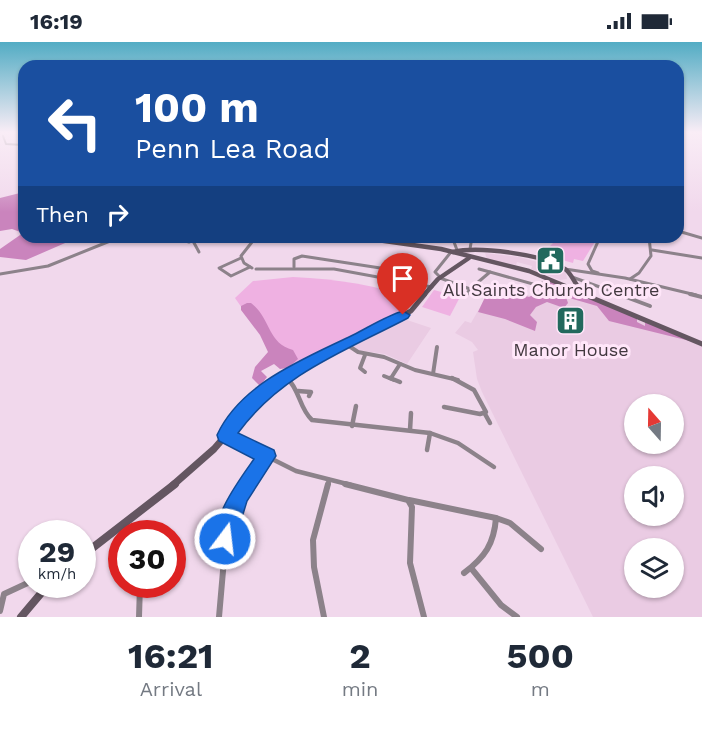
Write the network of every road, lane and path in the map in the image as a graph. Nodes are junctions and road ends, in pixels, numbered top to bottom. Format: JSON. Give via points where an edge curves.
{"nodes":[{"id":1,"x":684,"y":233,"type":"edge"},
{"id":2,"x":702,"y":238,"type":"edge"},
{"id":3,"x":105,"y":243,"type":"edge"},
{"id":4,"x":194,"y":243,"type":"edge"},
{"id":5,"x":250,"y":243,"type":"edge"},
{"id":6,"x":400,"y":243,"type":"edge"},
{"id":7,"x":454,"y":243,"type":"edge"},
{"id":8,"x":471,"y":243,"type":"edge"},
{"id":9,"x":597,"y":243,"type":"edge"},
{"id":10,"x":650,"y":243,"type":"edge"},
{"id":11,"x":407,"y":244,"type":"joint"},
{"id":12,"x":470,"y":249,"type":"junction"},
{"id":13,"x":652,"y":250,"type":"junction"},
{"id":14,"x":200,"y":251,"type":"dead end"},
{"id":15,"x":453,"y":251,"type":"junction"},
{"id":16,"x":241,"y":258,"type":"junction"},
{"id":17,"x":469,"y":258,"type":"junction"},
{"id":18,"x":702,"y":258,"type":"edge"},
{"id":19,"x":390,"y":260,"type":"dead end"},
{"id":20,"x":294,"y":267,"type":"junction"},
{"id":21,"x":253,"y":268,"type":"junction"},
{"id":22,"x":387,"y":269,"type":"junction"},
{"id":23,"x":479,"y":269,"type":"dead end"},
{"id":24,"x":565,"y":269,"type":"junction"},
{"id":25,"x":490,"y":272,"type":"junction"},
{"id":26,"x":413,"y":273,"type":"dead end"},
{"id":27,"x":0,"y":274,"type":"edge"},
{"id":28,"x":613,"y":277,"type":"junction"},
{"id":29,"x":383,"y":278,"type":"junction"},
{"id":30,"x":440,"y":278,"type":"junction"},
{"id":31,"x":570,"y":278,"type":"junction"},
{"id":32,"x":630,"y":279,"type":"junction"},
{"id":33,"x":542,"y":283,"type":"dead end"},
{"id":34,"x":563,"y":283,"type":"junction"},
{"id":35,"x":432,"y":287,"type":"junction"},
{"id":36,"x":470,"y":289,"type":"junction"},
{"id":37,"x":588,"y":294,"type":"junction"},
{"id":38,"x":462,"y":295,"type":"dead end"},
{"id":39,"x":702,"y":297,"type":"edge"},
{"id":40,"x":637,"y":301,"type":"junction"},
{"id":41,"x":633,"y":306,"type":"dead end"},
{"id":42,"x":650,"y":306,"type":"dead end"},
{"id":43,"x":701,"y":343,"type":"edge"},
{"id":44,"x":346,"y":344,"type":"junction"},
{"id":45,"x":437,"y":347,"type":"dead end"},
{"id":46,"x":365,"y":355,"type":"junction"},
{"id":47,"x":400,"y":364,"type":"junction"},
{"id":48,"x":365,"y":372,"type":"dead end"},
{"id":49,"x":433,"y":374,"type":"junction"},
{"id":50,"x":284,"y":375,"type":"junction"},
{"id":51,"x":384,"y":376,"type":"dead end"},
{"id":52,"x":391,"y":378,"type":"junction"},
{"id":53,"x":400,"y":382,"type":"dead end"},
{"id":54,"x":298,"y":391,"type":"junction"},
{"id":55,"x":309,"y":396,"type":"dead end"},
{"id":56,"x":356,"y":405,"type":"dead end"},
{"id":57,"x":444,"y":407,"type":"dead end"},
{"id":58,"x":411,"y":413,"type":"dead end"},
{"id":59,"x":485,"y":414,"type":"junction"},
{"id":60,"x":490,"y":423,"type":"dead end"},
{"id":61,"x":352,"y":426,"type":"junction"},
{"id":62,"x":410,"y":430,"type":"junction"},
{"id":63,"x":429,"y":433,"type":"junction"},
{"id":64,"x":225,"y":435,"type":"junction"},
{"id":65,"x":427,"y":450,"type":"dead end"},
{"id":66,"x":267,"y":456,"type":"junction"},
{"id":67,"x":494,"y":467,"type":"dead end"},
{"id":68,"x":328,"y":480,"type":"junction"},
{"id":69,"x":408,"y":500,"type":"junction"},
{"id":70,"x":495,"y":518,"type":"junction"},
{"id":71,"x":130,"y":520,"type":"edge"},
{"id":72,"x":541,"y":549,"type":"dead end"},
{"id":73,"x":471,"y":568,"type":"junction"},
{"id":74,"x":464,"y":573,"type":"dead end"},
{"id":75,"x":18,"y":588,"type":"edge"},
{"id":76,"x":37,"y":598,"type":"edge"},
{"id":77,"x":140,"y":598,"type":"edge"},
{"id":78,"x":0,"y":611,"type":"edge"},
{"id":79,"x":21,"y":617,"type":"edge"},
{"id":80,"x":139,"y":617,"type":"edge"},
{"id":81,"x":219,"y":617,"type":"edge"},
{"id":82,"x":324,"y":617,"type":"edge"},
{"id":83,"x":424,"y":617,"type":"edge"},
{"id":84,"x":516,"y":617,"type":"edge"}],
"edges":[{"from":1,"to":2,"type":"street"},
{"from":3,"to":27,"type":"street","via":[[48,266]]},
{"from":4,"to":14,"type":"street"},
{"from":5,"to":16,"type":"street"},
{"from":6,"to":11,"type":"street"},
{"from":7,"to":15,"type":"street"},
{"from":8,"to":12,"type":"street"},
{"from":9,"to":28,"type":"street","via":[[588,264],[594,272]]},
{"from":10,"to":13,"type":"street"},
{"from":11,"to":15,"type":"street"},
{"from":12,"to":15,"type":"street"},
{"from":12,"to":24,"type":"street","via":[[526,257]]},
{"from":13,"to":18,"type":"street"},
{"from":13,"to":32,"type":"street","via":[[639,273]]},
{"from":15,"to":17,"type":"street"},
{"from":15,"to":30,"type":"street","via":[[435,272]]},
{"from":16,"to":21,"type":"street"},
{"from":16,"to":21,"type":"street","via":[[220,264],[219,268],[231,276]]},
{"from":17,"to":30,"type":"street"},
{"from":17,"to":34,"type":"street"},
{"from":19,"to":22,"type":"street"},
{"from":20,"to":21,"type":"street"},
{"from":20,"to":22,"type":"street","via":[[294,259],[302,256]]},
{"from":20,"to":29,"type":"street"},
{"from":22,"to":26,"type":"street"},
{"from":22,"to":29,"type":"street"},
{"from":23,"to":25,"type":"street"},
{"from":24,"to":28,"type":"street"},
{"from":24,"to":31,"type":"street"},
{"from":25,"to":33,"type":"street","via":[[540,286]]},
{"from":25,"to":36,"type":"street"},
{"from":28,"to":32,"type":"street"},
{"from":29,"to":35,"type":"street"},
{"from":30,"to":35,"type":"street"},
{"from":30,"to":36,"type":"street"},
{"from":31,"to":34,"type":"street"},
{"from":31,"to":37,"type":"street"},
{"from":31,"to":40,"type":"street"},
{"from":32,"to":39,"type":"street"},
{"from":34,"to":37,"type":"street"},
{"from":35,"to":44,"type":"street","via":[[411,310]]},
{"from":36,"to":38,"type":"street","via":[[466,296]]},
{"from":37,"to":43,"type":"street"},
{"from":40,"to":41,"type":"street"},
{"from":40,"to":42,"type":"street"},
{"from":44,"to":46,"type":"street"},
{"from":44,"to":50,"type":"street"},
{"from":45,"to":49,"type":"street"},
{"from":46,"to":47,"type":"street"},
{"from":46,"to":48,"type":"street","via":[[360,368]]},
{"from":47,"to":49,"type":"street"},
{"from":47,"to":52,"type":"street"},
{"from":49,"to":59,"type":"street","via":[[468,383]]},
{"from":50,"to":54,"type":"street"},
{"from":50,"to":64,"type":"street","via":[[253,400]]},
{"from":51,"to":52,"type":"street"},
{"from":52,"to":53,"type":"street"},
{"from":54,"to":55,"type":"street","via":[[311,392]]},
{"from":54,"to":61,"type":"street","via":[[303,411],[312,420]]},
{"from":56,"to":61,"type":"street"},
{"from":57,"to":59,"type":"street"},
{"from":58,"to":62,"type":"street"},
{"from":59,"to":60,"type":"street"},
{"from":61,"to":62,"type":"street"},
{"from":62,"to":63,"type":"street"},
{"from":63,"to":65,"type":"street"},
{"from":63,"to":67,"type":"street","via":[[458,443]]},
{"from":64,"to":66,"type":"street"},
{"from":64,"to":71,"type":"street","via":[[185,476]]},
{"from":66,"to":68,"type":"street","via":[[296,471]]},
{"from":66,"to":81,"type":"street","via":[[240,495],[227,525]]},
{"from":68,"to":69,"type":"street"},
{"from":68,"to":82,"type":"street","via":[[313,540]]},
{"from":69,"to":70,"type":"street"},
{"from":69,"to":83,"type":"street","via":[[412,507],[410,563]]},
{"from":70,"to":72,"type":"street","via":[[510,523]]},
{"from":70,"to":73,"type":"street","via":[[492,548]]},
{"from":73,"to":74,"type":"street"},
{"from":73,"to":84,"type":"street"},
{"from":75,"to":78,"type":"street","via":[[4,594]]},
{"from":76,"to":79,"type":"street"},
{"from":77,"to":80,"type":"street"}]}
